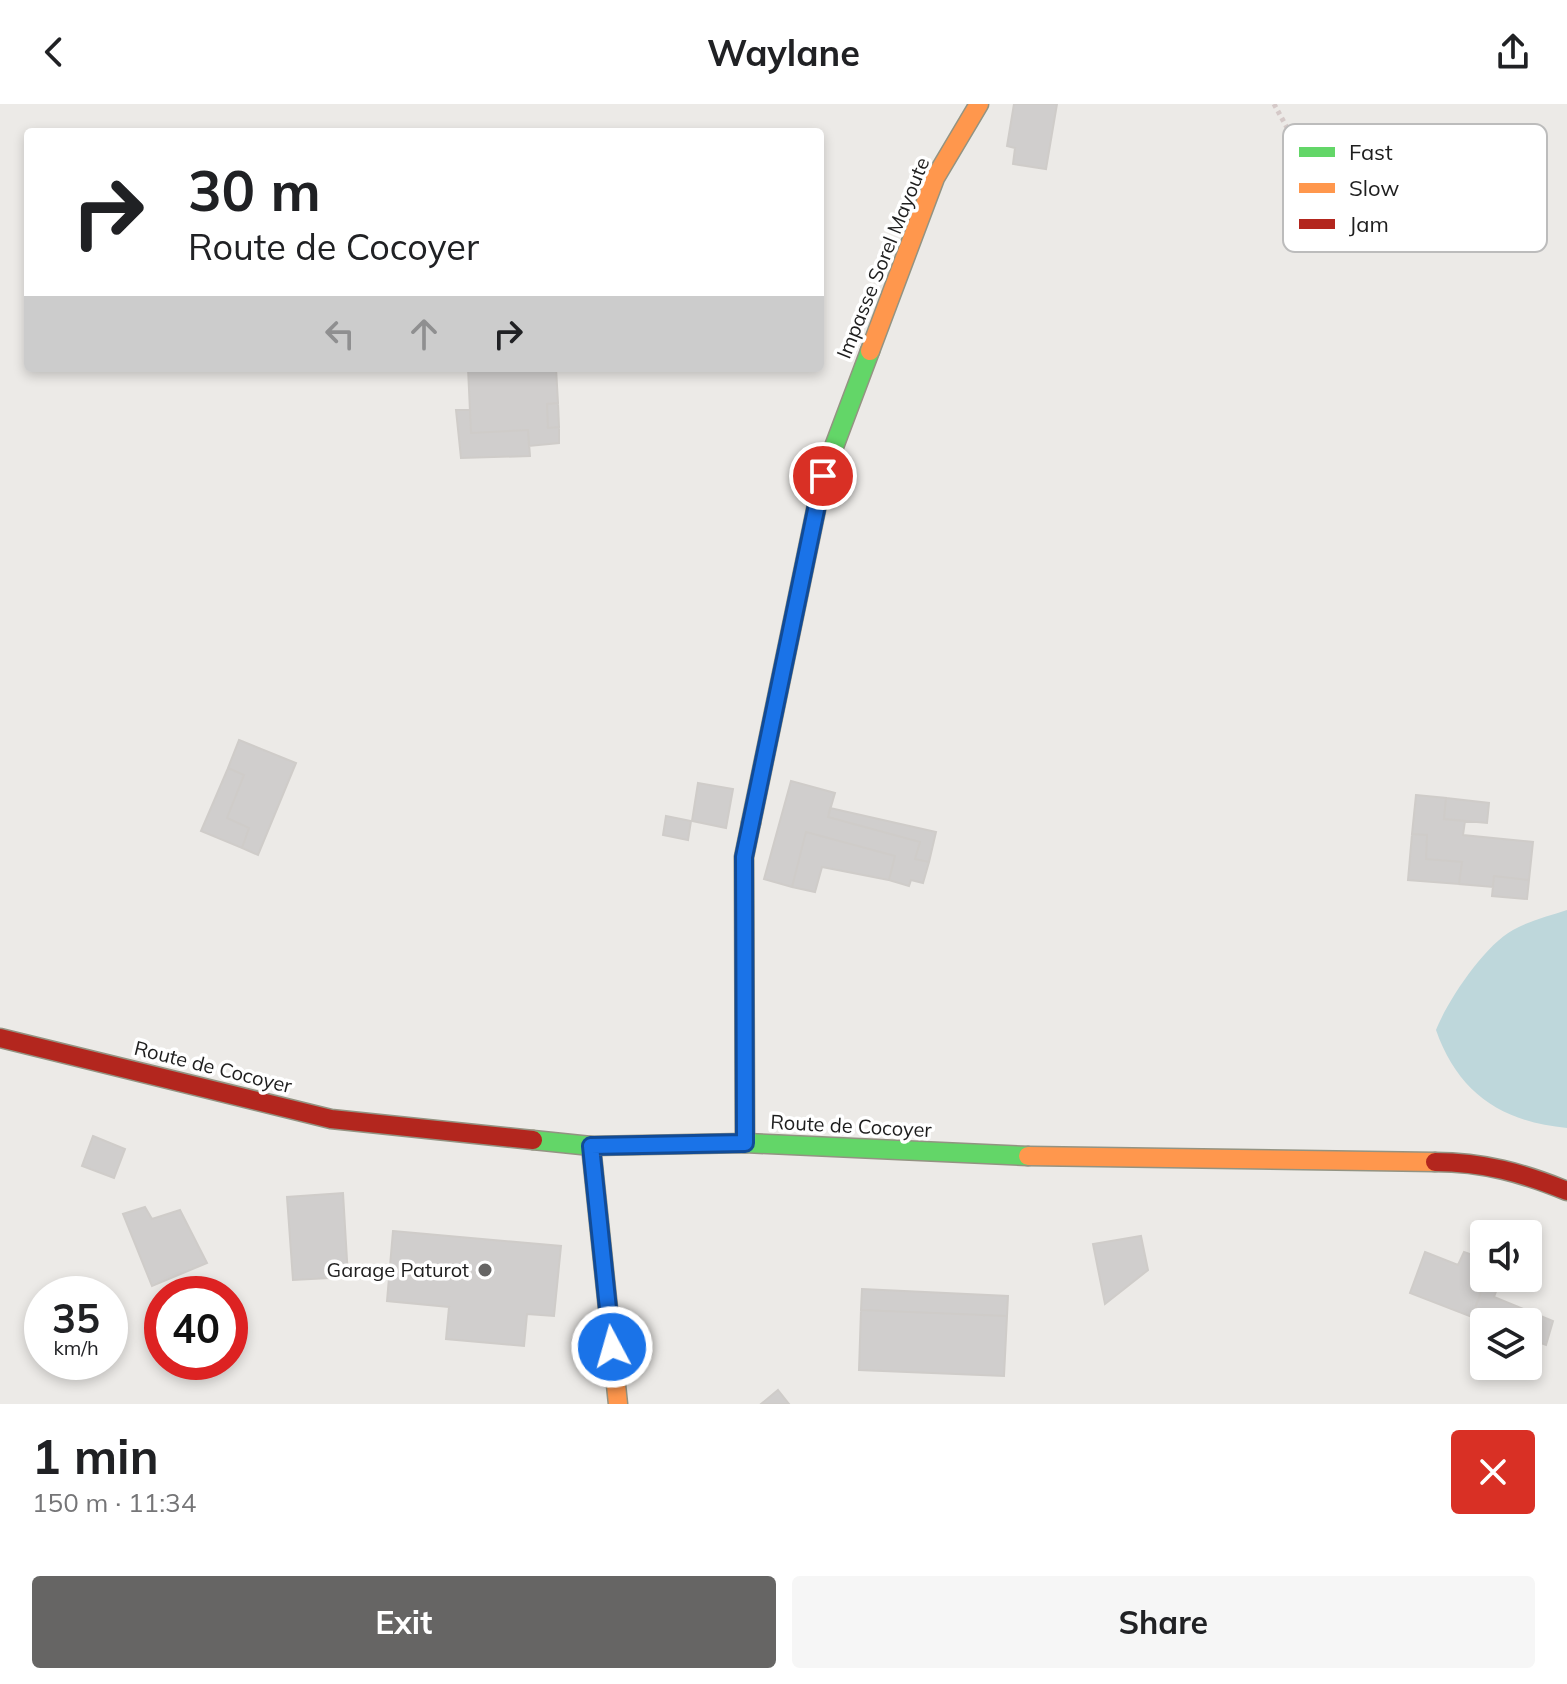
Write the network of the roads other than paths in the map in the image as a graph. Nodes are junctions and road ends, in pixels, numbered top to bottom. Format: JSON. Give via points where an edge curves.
{"nodes":[{"id":1,"x":979,"y":104,"type":"edge"},
{"id":2,"x":0,"y":1038,"type":"edge"},
{"id":3,"x":745,"y":1143,"type":"junction"},
{"id":4,"x":591,"y":1146,"type":"junction"},
{"id":5,"x":1565,"y":1190,"type":"edge"},
{"id":6,"x":618,"y":1404,"type":"edge"}],
"edges":[{"from":1,"to":3,"type":"main road","name":"Impasse Sorel Mayoute","via":[[935,178],[823,476],[744,857]]},
{"from":2,"to":4,"type":"main road","name":"Route de Cocoyer","via":[[331,1119]]},
{"from":3,"to":4,"type":"main road","name":"Route de Cocoyer"},
{"from":3,"to":5,"type":"main road","name":"Route de Cocoyer","via":[[984,1155],[1470,1162],[1520,1172]]},
{"from":4,"to":6,"type":"main road"}]}
